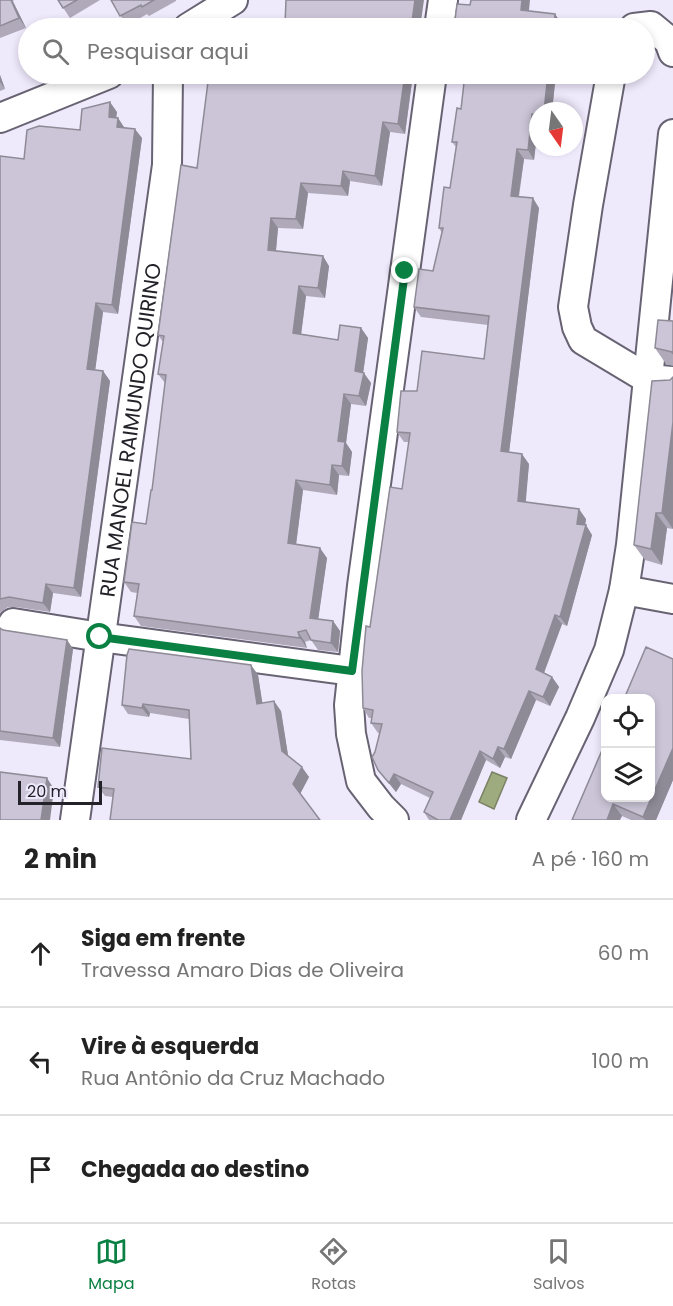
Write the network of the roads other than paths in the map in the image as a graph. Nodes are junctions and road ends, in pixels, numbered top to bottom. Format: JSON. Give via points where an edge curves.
{"nodes":[{"id":1,"x":233,"y":0,"type":"edge"},
{"id":2,"x":443,"y":0,"type":"edge"},
{"id":3,"x":194,"y":15,"type":"edge"},
{"id":4,"x":440,"y":18,"type":"edge"},
{"id":5,"x":655,"y":29,"type":"edge"},
{"id":6,"x":673,"y":52,"type":"edge"},
{"id":7,"x":84,"y":84,"type":"edge"},
{"id":8,"x":168,"y":84,"type":"edge"},
{"id":9,"x":431,"y":84,"type":"edge"},
{"id":10,"x":609,"y":84,"type":"edge"},
{"id":11,"x":0,"y":118,"type":"edge"},
{"id":12,"x":673,"y":134,"type":"edge"},
{"id":13,"x":661,"y":380,"type":"edge"},
{"id":14,"x":624,"y":590,"type":"junction"},
{"id":15,"x":673,"y":599,"type":"edge"},
{"id":16,"x":13,"y":623,"type":"dead end"},
{"id":17,"x":100,"y":637,"type":"junction"},
{"id":18,"x":352,"y":671,"type":"junction"},
{"id":19,"x":75,"y":820,"type":"edge"},
{"id":20,"x":393,"y":820,"type":"edge"},
{"id":21,"x":531,"y":820,"type":"edge"}],
"edges":[{"from":1,"to":3,"type":"street"},
{"from":2,"to":4,"type":"street"},
{"from":5,"to":6,"type":"street","via":[[669,41]]},
{"from":7,"to":11,"type":"street"},
{"from":8,"to":17,"type":"street","name":"RUA MANOEL RAIMUNDO QUIRINO","via":[[167,165]]},
{"from":9,"to":18,"type":"street"},
{"from":10,"to":13,"type":"street","via":[[573,307],[583,340]]},
{"from":12,"to":13,"type":"street"},
{"from":13,"to":14,"type":"street"},
{"from":14,"to":15,"type":"street"},
{"from":14,"to":21,"type":"street","via":[[609,650]]},
{"from":16,"to":17,"type":"street"},
{"from":17,"to":18,"type":"street"},
{"from":17,"to":19,"type":"street","name":"RUA MANOEL RAIMUNDO QUIRINO"},
{"from":18,"to":20,"type":"street","via":[[351,734],[361,781]]}]}
